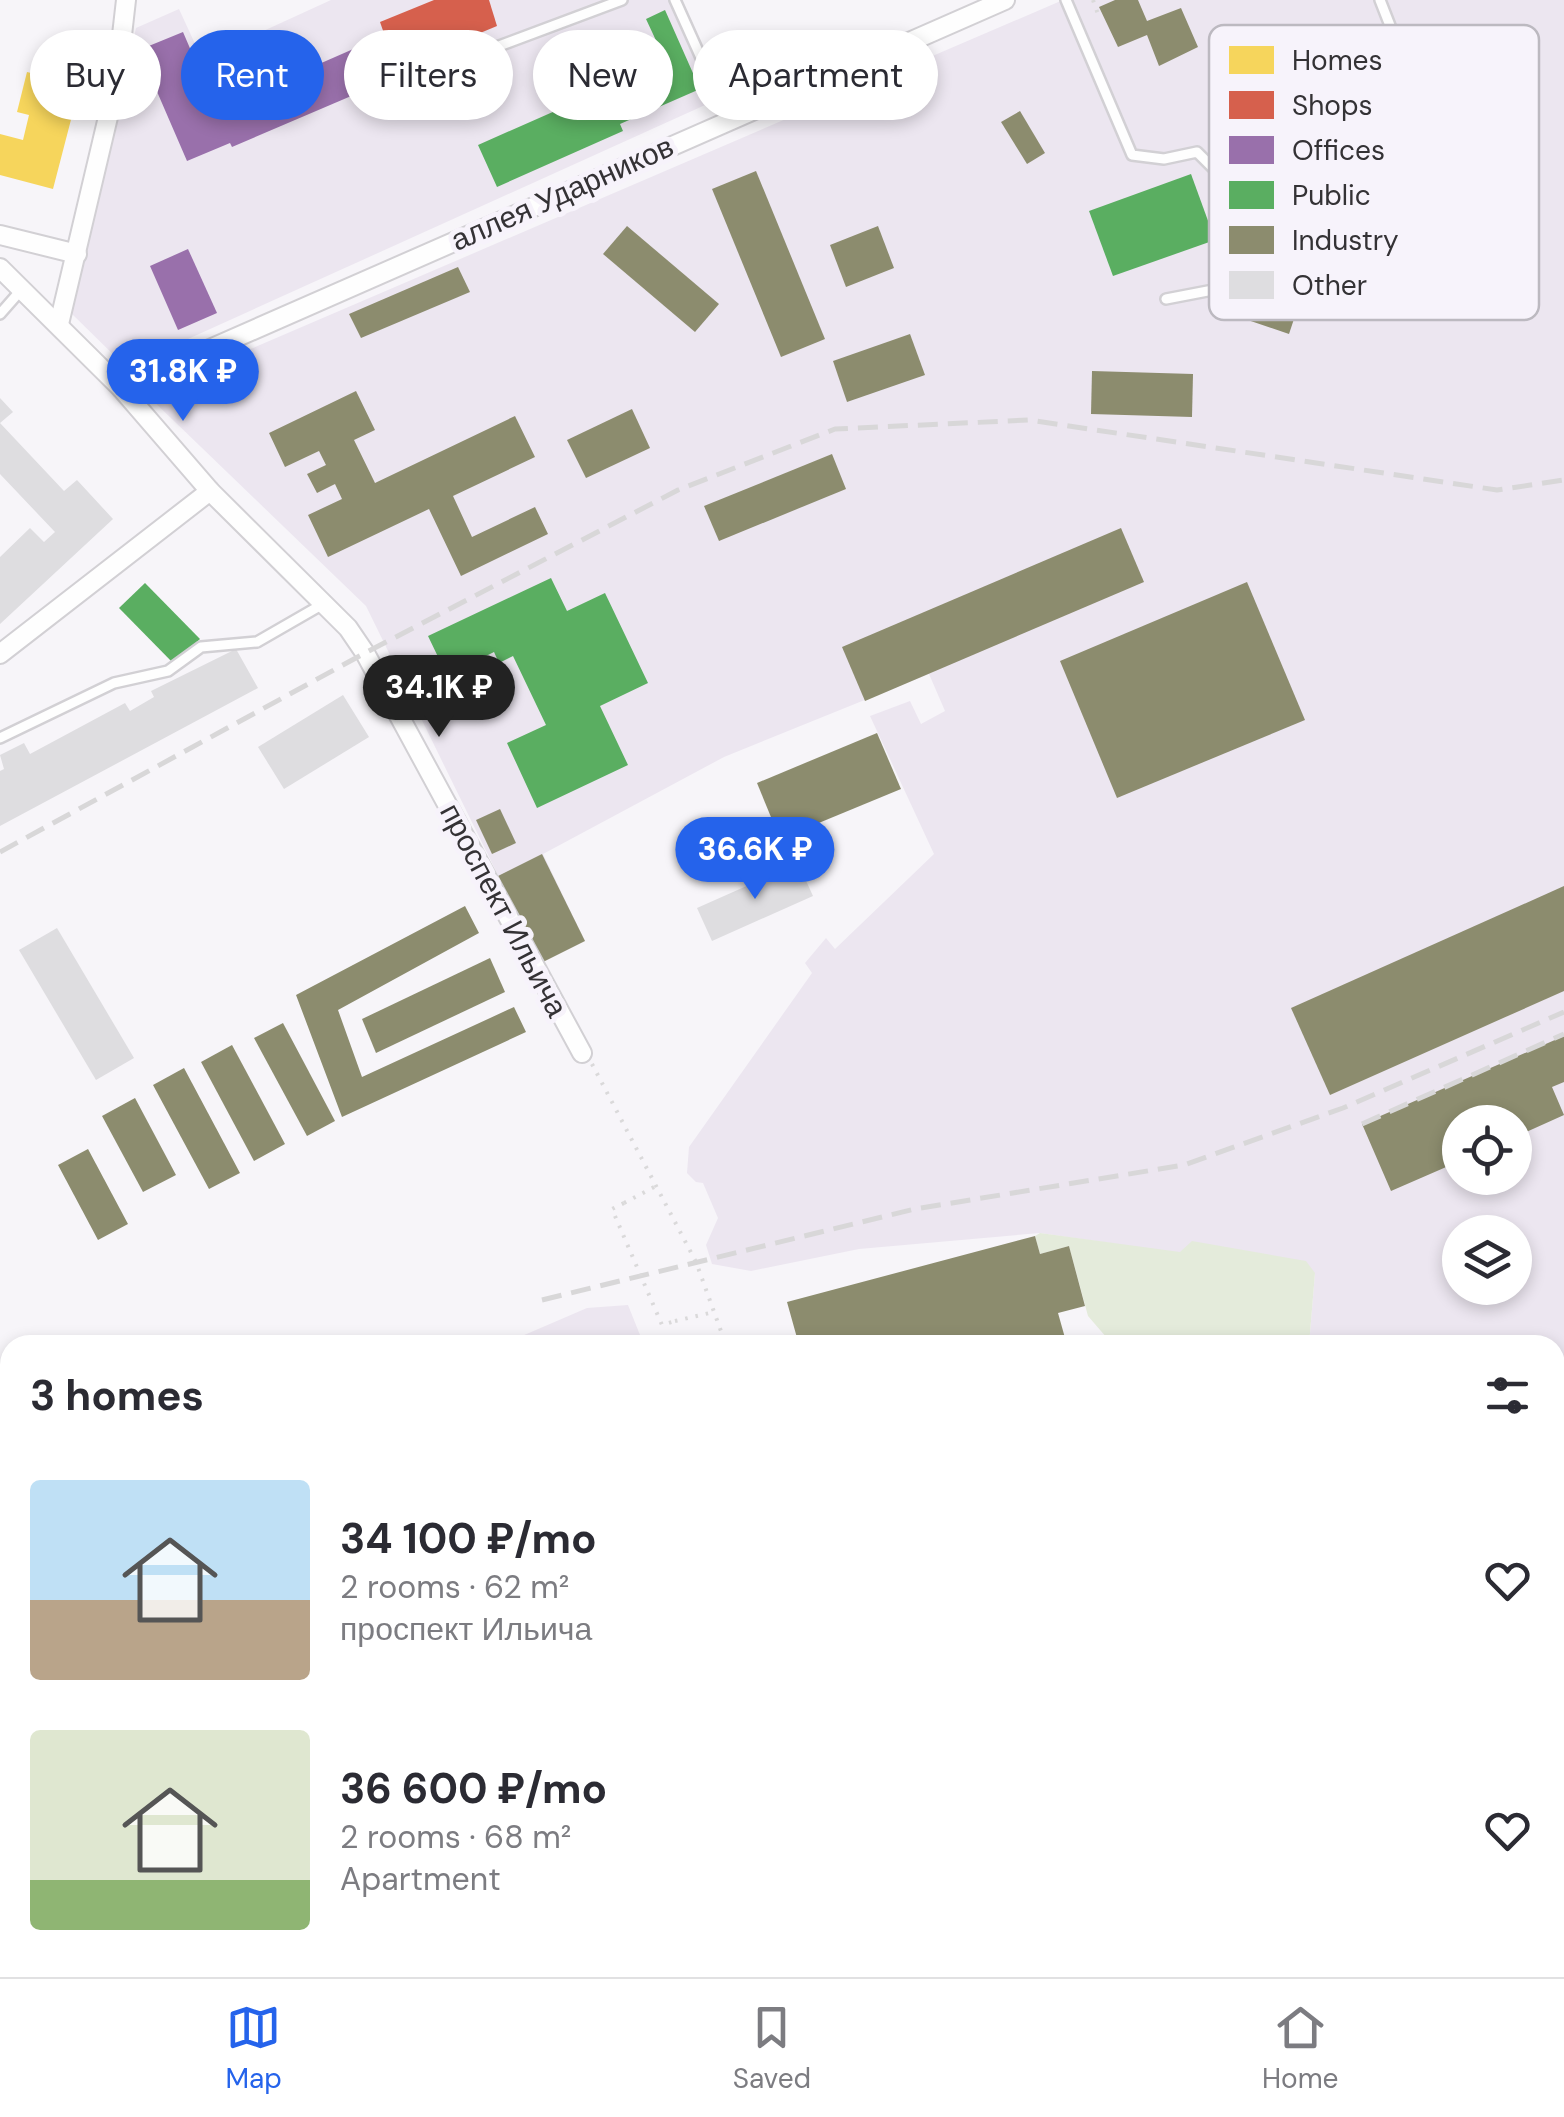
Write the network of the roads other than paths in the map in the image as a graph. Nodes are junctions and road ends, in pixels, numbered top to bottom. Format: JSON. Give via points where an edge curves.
{"nodes":[{"id":1,"x":126,"y":0,"type":"edge"},
{"id":2,"x":622,"y":0,"type":"edge"},
{"id":3,"x":675,"y":0,"type":"edge"},
{"id":4,"x":1005,"y":0,"type":"edge"},
{"id":5,"x":1066,"y":0,"type":"edge"},
{"id":6,"x":1380,"y":0,"type":"edge"},
{"id":7,"x":1390,"y":25,"type":"edge"},
{"id":8,"x":936,"y":30,"type":"edge"},
{"id":9,"x":513,"y":41,"type":"edge"},
{"id":10,"x":693,"y":41,"type":"edge"},
{"id":11,"x":728,"y":120,"type":"edge"},
{"id":12,"x":1209,"y":164,"type":"edge"},
{"id":13,"x":0,"y":236,"type":"edge"},
{"id":14,"x":77,"y":254,"type":"junction"},
{"id":15,"x":0,"y":268,"type":"edge"},
{"id":16,"x":22,"y":290,"type":"junction"},
{"id":17,"x":1209,"y":291,"type":"edge"},
{"id":18,"x":1166,"y":299,"type":"dead end"},
{"id":19,"x":0,"y":314,"type":"edge"},
{"id":20,"x":58,"y":324,"type":"junction"},
{"id":21,"x":121,"y":388,"type":"junction"},
{"id":22,"x":210,"y":491,"type":"junction"},
{"id":23,"x":323,"y":604,"type":"junction"},
{"id":24,"x":0,"y":654,"type":"edge"},
{"id":25,"x":0,"y":738,"type":"edge"},
{"id":26,"x":582,"y":1053,"type":"road end"}],
"edges":[{"from":1,"to":14,"type":"street","via":[[117,79]]},
{"from":2,"to":9,"type":"lane"},
{"from":3,"to":10,"type":"lane"},
{"from":4,"to":8,"type":"street","name":"аллея Ударников"},
{"from":5,"to":12,"type":"lane","via":[[1132,156],[1198,152]]},
{"from":6,"to":7,"type":"lane"},
{"from":11,"to":21,"type":"street","name":"аллея Ударников"},
{"from":13,"to":14,"type":"street"},
{"from":14,"to":20,"type":"street"},
{"from":15,"to":16,"type":"street","name":"проспект Ильича"},
{"from":16,"to":19,"type":"lane"},
{"from":16,"to":20,"type":"street","name":"проспект Ильича"},
{"from":17,"to":18,"type":"lane"},
{"from":20,"to":21,"type":"street","name":"проспект Ильича"},
{"from":21,"to":22,"type":"street","name":"проспект Ильича"},
{"from":22,"to":23,"type":"street","name":"проспект Ильича"},
{"from":22,"to":24,"type":"street"},
{"from":23,"to":25,"type":"lane","via":[[258,642],[201,647],[168,672],[114,684]]},
{"from":23,"to":26,"type":"street","name":"проспект Ильича","via":[[365,653]]}]}
